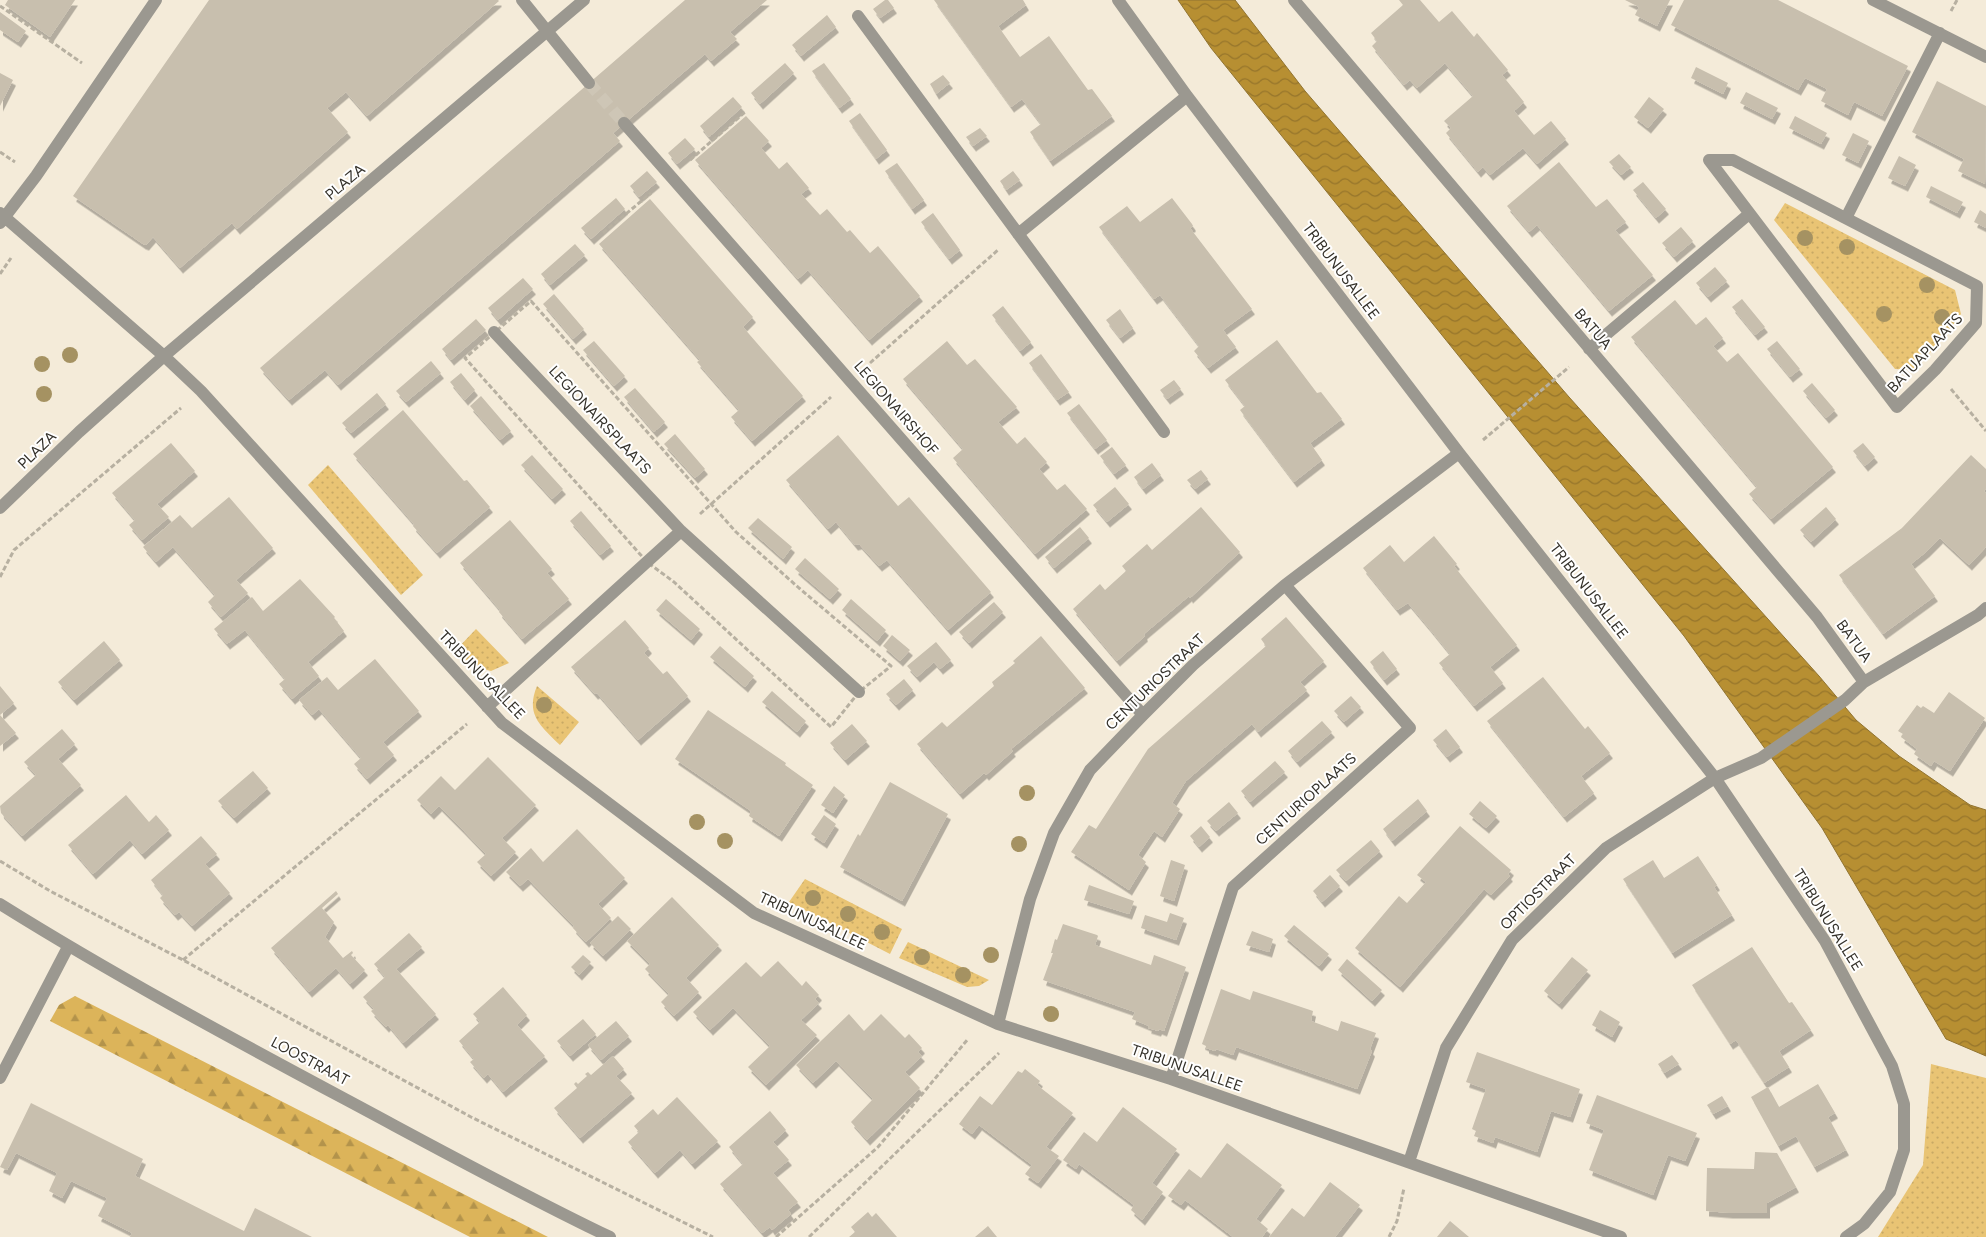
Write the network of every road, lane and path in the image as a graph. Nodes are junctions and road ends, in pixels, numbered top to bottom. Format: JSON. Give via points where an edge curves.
{"nodes":[{"id":1,"x":156,"y":0,"type":"edge"},
{"id":2,"x":522,"y":0,"type":"edge"},
{"id":3,"x":584,"y":0,"type":"edge"},
{"id":4,"x":1118,"y":0,"type":"edge"},
{"id":5,"x":1294,"y":0,"type":"edge"},
{"id":6,"x":1873,"y":0,"type":"edge"},
{"id":7,"x":0,"y":6,"type":"edge"},
{"id":8,"x":858,"y":16,"type":"dead end"},
{"id":9,"x":547,"y":32,"type":"junction"},
{"id":10,"x":1940,"y":33,"type":"junction"},
{"id":11,"x":1986,"y":57,"type":"edge"},
{"id":12,"x":103,"y":78,"type":"junction"},
{"id":13,"x":589,"y":83,"type":"tunnel mouth"},
{"id":14,"x":1187,"y":96,"type":"junction"},
{"id":15,"x":624,"y":123,"type":"tunnel mouth"},
{"id":16,"x":1749,"y":214,"type":"junction"},
{"id":17,"x":2,"y":217,"type":"edge"},
{"id":18,"x":1846,"y":218,"type":"junction"},
{"id":19,"x":1018,"y":234,"type":"junction"},
{"id":20,"x":494,"y":332,"type":"dead end"},
{"id":21,"x":1589,"y":349,"type":"junction"},
{"id":22,"x":164,"y":356,"type":"junction"},
{"id":23,"x":1570,"y":366,"type":"dead end"},
{"id":24,"x":1935,"y":370,"type":"junction"},
{"id":25,"x":201,"y":391,"type":"junction"},
{"id":26,"x":1986,"y":431,"type":"edge"},
{"id":27,"x":1164,"y":432,"type":"dead end"},
{"id":28,"x":1483,"y":440,"type":"dead end"},
{"id":29,"x":1460,"y":453,"type":"junction"},
{"id":30,"x":0,"y":508,"type":"edge"},
{"id":31,"x":682,"y":531,"type":"junction"},
{"id":32,"x":0,"y":577,"type":"edge"},
{"id":33,"x":1285,"y":585,"type":"junction"},
{"id":34,"x":1983,"y":612,"type":"edge"},
{"id":35,"x":1864,"y":682,"type":"junction"},
{"id":36,"x":859,"y":692,"type":"dead end"},
{"id":37,"x":487,"y":707,"type":"junction"},
{"id":38,"x":1143,"y":715,"type":"junction"},
{"id":39,"x":1715,"y":778,"type":"junction"},
{"id":40,"x":0,"y":861,"type":"edge"},
{"id":41,"x":0,"y":904,"type":"edge"},
{"id":42,"x":68,"y":947,"type":"junction"},
{"id":43,"x":183,"y":960,"type":"junction"},
{"id":44,"x":985,"y":1018,"type":"junction"},
{"id":45,"x":998,"y":1024,"type":"junction"},
{"id":46,"x":1021,"y":1032,"type":"junction"},
{"id":47,"x":0,"y":1078,"type":"edge"},
{"id":48,"x":1171,"y":1079,"type":"junction"},
{"id":49,"x":1409,"y":1162,"type":"junction"},
{"id":50,"x":610,"y":1237,"type":"edge"},
{"id":51,"x":713,"y":1237,"type":"edge"},
{"id":52,"x":776,"y":1237,"type":"edge"},
{"id":53,"x":809,"y":1237,"type":"edge"},
{"id":54,"x":1389,"y":1237,"type":"edge"},
{"id":55,"x":1621,"y":1237,"type":"edge"},
{"id":56,"x":1846,"y":1237,"type":"edge"}],
"edges":[{"from":1,"to":12,"type":"street"},
{"from":2,"to":9,"type":"street"},
{"from":3,"to":9,"type":"street","name":"PLAZA"},
{"from":4,"to":14,"type":"street","name":"TRIBUNUSALLEE"},
{"from":5,"to":21,"type":"street","name":"BATUA"},
{"from":6,"to":10,"type":"street"},
{"from":7,"to":12,"type":"path"},
{"from":8,"to":19,"type":"street"},
{"from":9,"to":13,"type":"street"},
{"from":9,"to":22,"type":"street","name":"PLAZA"},
{"from":10,"to":11,"type":"street"},
{"from":10,"to":18,"type":"street"},
{"from":12,"to":17,"type":"street","via":[[36,176]]},
{"from":14,"to":19,"type":"street"},
{"from":14,"to":29,"type":"street","name":"TRIBUNUSALLEE"},
{"from":15,"to":38,"type":"street","name":"LEGIONAIRSHOF"},
{"from":16,"to":18,"type":"street","name":"BATUAPLAATS","via":[[1709,160],[1733,160]]},
{"from":16,"to":21,"type":"street"},
{"from":16,"to":24,"type":"street","name":"BATUAPLAATS","via":[[1897,407]]},
{"from":17,"to":22,"type":"street"},
{"from":18,"to":24,"type":"street","name":"BATUAPLAATS","via":[[1977,286],[1976,323]]},
{"from":19,"to":27,"type":"street"},
{"from":20,"to":31,"type":"street","name":"LEGIONAIRSPLAATS"},
{"from":21,"to":35,"type":"street","name":"BATUA","via":[[1817,617]]},
{"from":22,"to":25,"type":"street","name":"TRIBUNUSALLEE"},
{"from":22,"to":30,"type":"street","name":"PLAZA"},
{"from":23,"to":28,"type":"path"},
{"from":24,"to":26,"type":"path"},
{"from":25,"to":32,"type":"path","via":[[14,550]]},
{"from":25,"to":37,"type":"street","name":"TRIBUNUSALLEE"},
{"from":29,"to":33,"type":"street","name":"CENTURIOSTRAAT"},
{"from":29,"to":39,"type":"street","name":"TRIBUNUSALLEE"},
{"from":31,"to":36,"type":"street","name":"LEGIONAIRSPLAATS"},
{"from":31,"to":37,"type":"street"},
{"from":33,"to":38,"type":"street","name":"CENTURIOSTRAAT","via":[[1193,665]]},
{"from":33,"to":48,"type":"street","name":"CENTURIOPLAATS","via":[[1410,728],[1233,887]]},
{"from":34,"to":35,"type":"street","name":"BATUA"},
{"from":35,"to":39,"type":"street","name":"BATUA","via":[[1845,700],[1760,758]]},
{"from":37,"to":43,"type":"path"},
{"from":37,"to":44,"type":"street","name":"TRIBUNUSALLEE","via":[[502,723],[754,913]]},
{"from":38,"to":45,"type":"street","name":"CENTURIOSTRAAT","via":[[1090,770],[1054,833],[1030,899]]},
{"from":39,"to":49,"type":"street","name":"OPTIOSTRAAT","via":[[1606,848],[1512,940],[1446,1048]]},
{"from":39,"to":56,"type":"street","name":"TRIBUNUSALLEE","via":[[1825,941],[1892,1066],[1904,1104],[1904,1150],[1890,1192],[1864,1224]]},
{"from":40,"to":43,"type":"path","via":[[50,891]]},
{"from":41,"to":42,"type":"street","name":"LOOSTRAAT"},
{"from":42,"to":47,"type":"street"},
{"from":42,"to":50,"type":"street","name":"LOOSTRAAT","via":[[246,1046]]},
{"from":43,"to":51,"type":"path","via":[[471,1117]]},
{"from":44,"to":45,"type":"street","name":"TRIBUNUSALLEE"},
{"from":44,"to":52,"type":"path","via":[[878,1147]]},
{"from":45,"to":46,"type":"street","name":"TRIBUNUSALLEE"},
{"from":46,"to":48,"type":"street","name":"TRIBUNUSALLEE"},
{"from":46,"to":53,"type":"path"},
{"from":48,"to":49,"type":"street","name":"TRIBUNUSALLEE"},
{"from":49,"to":54,"type":"path","via":[[1397,1220]]},
{"from":49,"to":55,"type":"street","name":"TRIBUNUSALLEE"}]}
